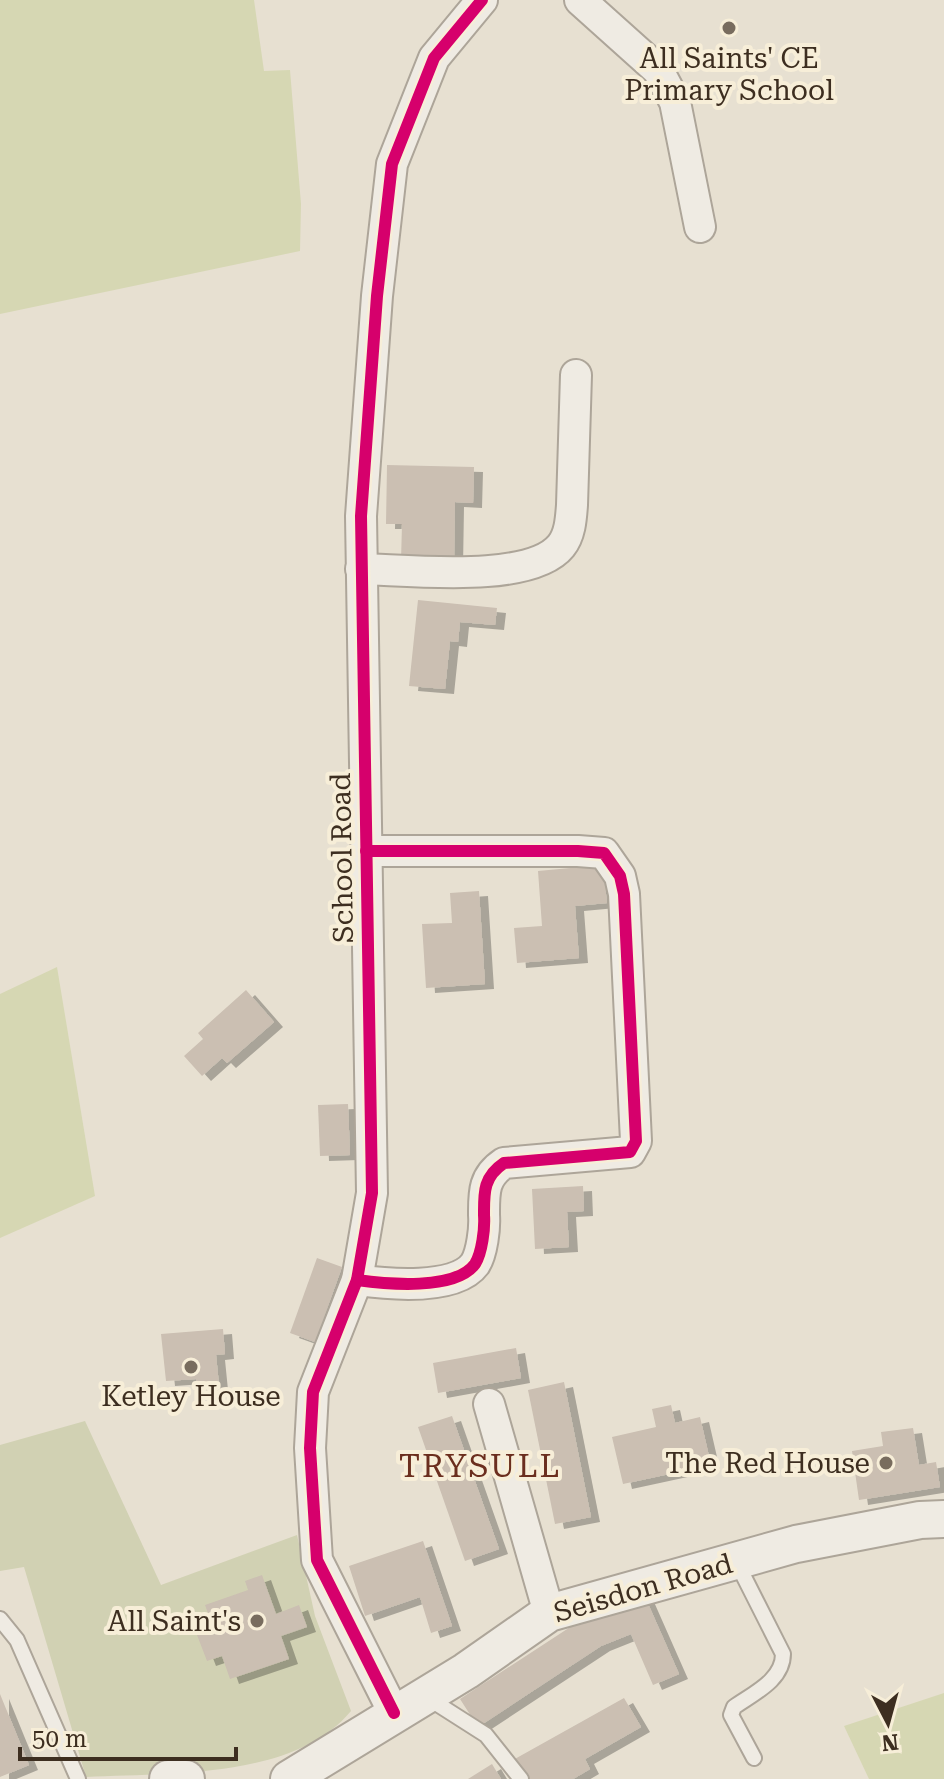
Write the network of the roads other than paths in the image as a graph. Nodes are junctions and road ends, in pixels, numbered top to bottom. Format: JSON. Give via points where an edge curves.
{"nodes":[{"id":1,"x":482,"y":0,"type":"edge"},
{"id":2,"x":580,"y":0,"type":"edge"},
{"id":3,"x":700,"y":227,"type":"dead end"},
{"id":4,"x":576,"y":375,"type":"dead end"},
{"id":5,"x":361,"y":569,"type":"junction"},
{"id":6,"x":366,"y":851,"type":"junction"},
{"id":7,"x":357,"y":1280,"type":"junction"},
{"id":8,"x":489,"y":1404,"type":"dead end"},
{"id":9,"x":944,"y":1519,"type":"edge"},
{"id":10,"x":736,"y":1561,"type":"junction"},
{"id":11,"x":549,"y":1613,"type":"junction"},
{"id":12,"x":0,"y":1619,"type":"edge"},
{"id":13,"x":409,"y":1704,"type":"junction"},
{"id":14,"x":754,"y":1758,"type":"dead end"},
{"id":15,"x":78,"y":1779,"type":"edge"},
{"id":16,"x":168,"y":1779,"type":"edge"},
{"id":17,"x":186,"y":1779,"type":"edge"},
{"id":18,"x":289,"y":1779,"type":"edge"},
{"id":19,"x":521,"y":1779,"type":"edge"}],
"edges":[{"from":1,"to":5,"type":"street","name":"School Road","via":[[434,58],[392,164],[375,327]]},
{"from":2,"to":3,"type":"street","via":[[658,70],[675,102]]},
{"from":4,"to":5,"type":"street","via":[[572,516],[562,545],[533,566],[504,571]]},
{"from":5,"to":6,"type":"street","name":"School Road"},
{"from":6,"to":7,"type":"street","name":"School Road","via":[[372,1193]]},
{"from":6,"to":7,"type":"street","via":[[578,851],[604,853],[612,861],[624,894],[636,1141],[630,1152],[504,1163],[493,1170],[481,1200],[485,1214],[475,1264],[445,1281]]},
{"from":7,"to":13,"type":"street","name":"School Road","via":[[313,1392],[310,1448],[317,1560]]},
{"from":8,"to":11,"type":"street"},
{"from":9,"to":10,"type":"street","name":"Seisdon Road","via":[[796,1544]]},
{"from":10,"to":11,"type":"street","name":"Seisdon Road"},
{"from":10,"to":14,"type":"lane","via":[[783,1654],[776,1677],[734,1707],[731,1715]]},
{"from":11,"to":13,"type":"street","name":"Seisdon Road"},
{"from":12,"to":15,"type":"lane","via":[[17,1640]]},
{"from":13,"to":18,"type":"street","name":"Seisdon Road"},
{"from":13,"to":19,"type":"lane","via":[[486,1735]]},
{"from":16,"to":17,"type":"street"}]}
